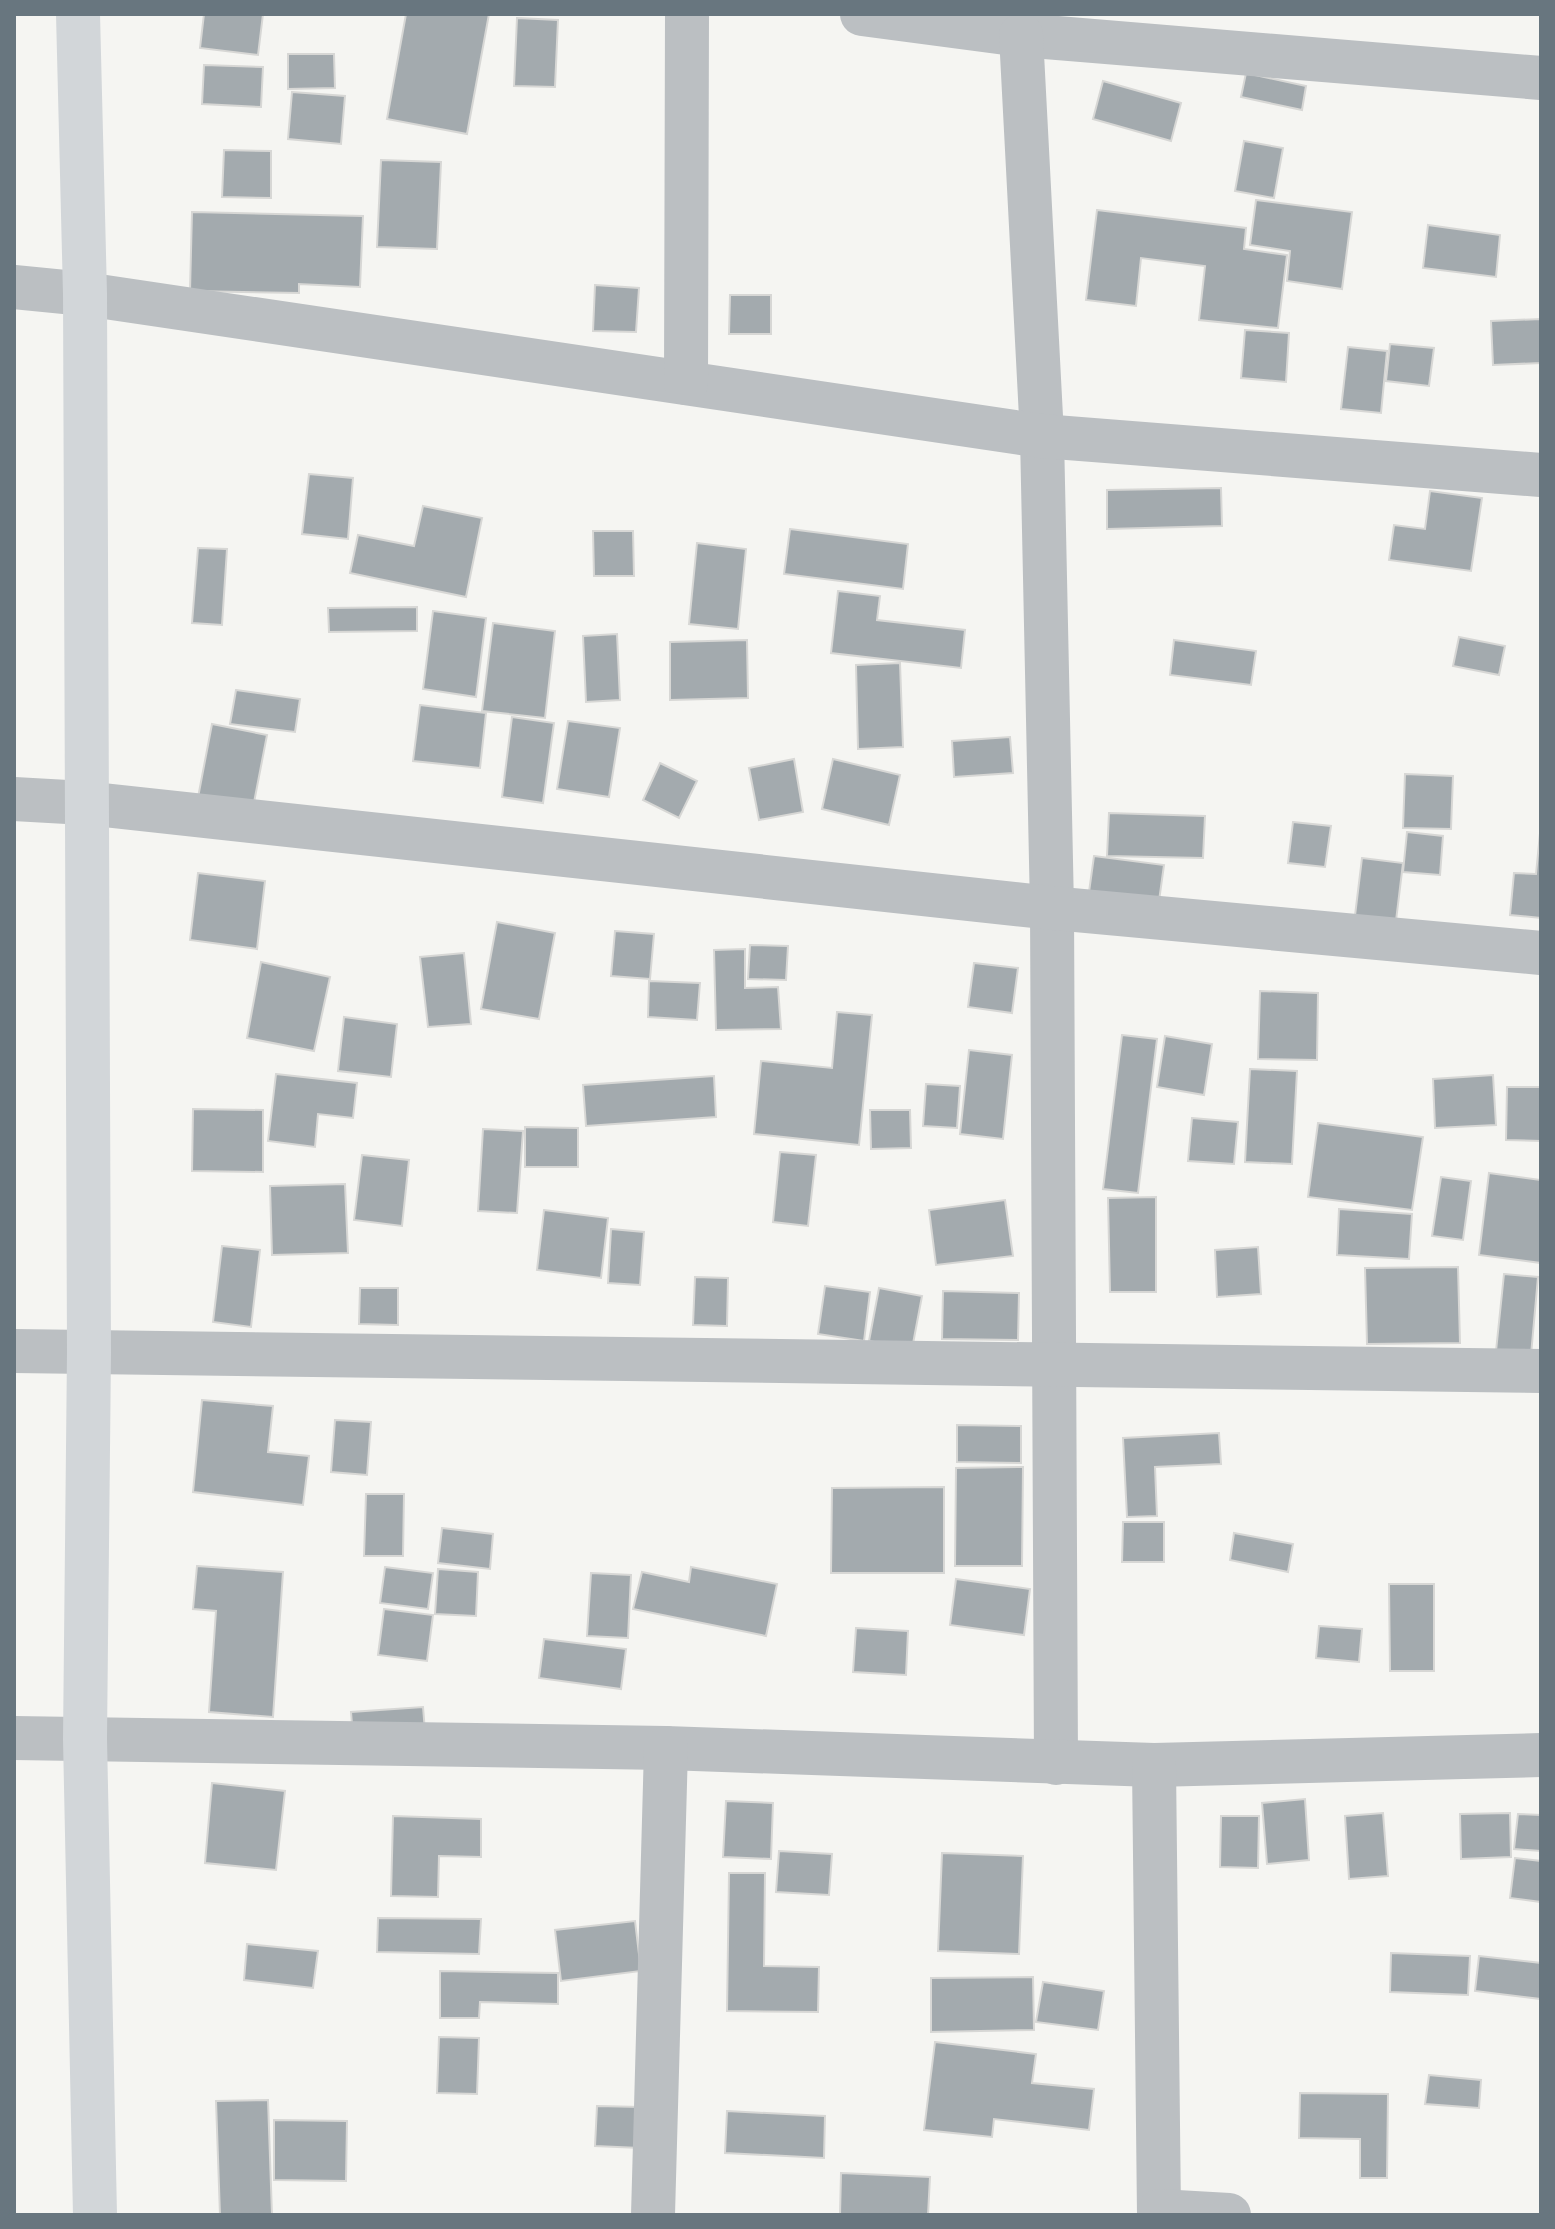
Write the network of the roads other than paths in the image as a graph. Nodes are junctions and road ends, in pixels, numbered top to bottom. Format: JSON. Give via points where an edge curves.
{"nodes":[{"id":1,"x":78,"y":14,"type":"edge"},
{"id":2,"x":687,"y":14,"type":"edge"},
{"id":3,"x":862,"y":14,"type":"edge"},
{"id":4,"x":1021,"y":35,"type":"junction"},
{"id":5,"x":1541,"y":78,"type":"edge"},
{"id":6,"x":14,"y":287,"type":"edge"},
{"id":7,"x":85,"y":294,"type":"junction"},
{"id":8,"x":686,"y":383,"type":"junction"},
{"id":9,"x":1042,"y":436,"type":"junction"},
{"id":10,"x":1541,"y":475,"type":"edge"},
{"id":11,"x":14,"y":799,"type":"edge"},
{"id":12,"x":85,"y":803,"type":"junction"},
{"id":13,"x":1052,"y":908,"type":"junction"},
{"id":14,"x":1541,"y":953,"type":"edge"},
{"id":15,"x":14,"y":1351,"type":"edge"},
{"id":16,"x":89,"y":1352,"type":"junction"},
{"id":17,"x":1055,"y":1366,"type":"junction"},
{"id":18,"x":1541,"y":1371,"type":"edge"},
{"id":19,"x":14,"y":1738,"type":"edge"},
{"id":20,"x":85,"y":1739,"type":"junction"},
{"id":21,"x":666,"y":1748,"type":"junction"},
{"id":22,"x":1541,"y":1755,"type":"edge"},
{"id":23,"x":1056,"y":1763,"type":"junction"},
{"id":24,"x":1154,"y":1765,"type":"junction"},
{"id":25,"x":1159,"y":2213,"type":"edge"},
{"id":26,"x":95,"y":2215,"type":"edge"},
{"id":27,"x":653,"y":2215,"type":"edge"},
{"id":28,"x":1229,"y":2215,"type":"edge"}],
"edges":[{"from":1,"to":7,"type":"street"},
{"from":2,"to":8,"type":"street"},
{"from":3,"to":4,"type":"street"},
{"from":4,"to":5,"type":"street"},
{"from":4,"to":9,"type":"street"},
{"from":6,"to":7,"type":"street"},
{"from":7,"to":8,"type":"street"},
{"from":7,"to":12,"type":"street"},
{"from":8,"to":9,"type":"street"},
{"from":9,"to":10,"type":"street"},
{"from":9,"to":13,"type":"street"},
{"from":11,"to":12,"type":"street"},
{"from":12,"to":13,"type":"street"},
{"from":12,"to":16,"type":"street"},
{"from":13,"to":14,"type":"street"},
{"from":13,"to":17,"type":"street"},
{"from":15,"to":16,"type":"street"},
{"from":16,"to":17,"type":"street"},
{"from":16,"to":20,"type":"street"},
{"from":17,"to":18,"type":"street"},
{"from":17,"to":23,"type":"street"},
{"from":19,"to":20,"type":"street"},
{"from":20,"to":21,"type":"street"},
{"from":20,"to":26,"type":"street"},
{"from":21,"to":23,"type":"street"},
{"from":21,"to":27,"type":"street"},
{"from":22,"to":24,"type":"street"},
{"from":23,"to":24,"type":"street"},
{"from":24,"to":25,"type":"street"},
{"from":25,"to":28,"type":"street"}]}
